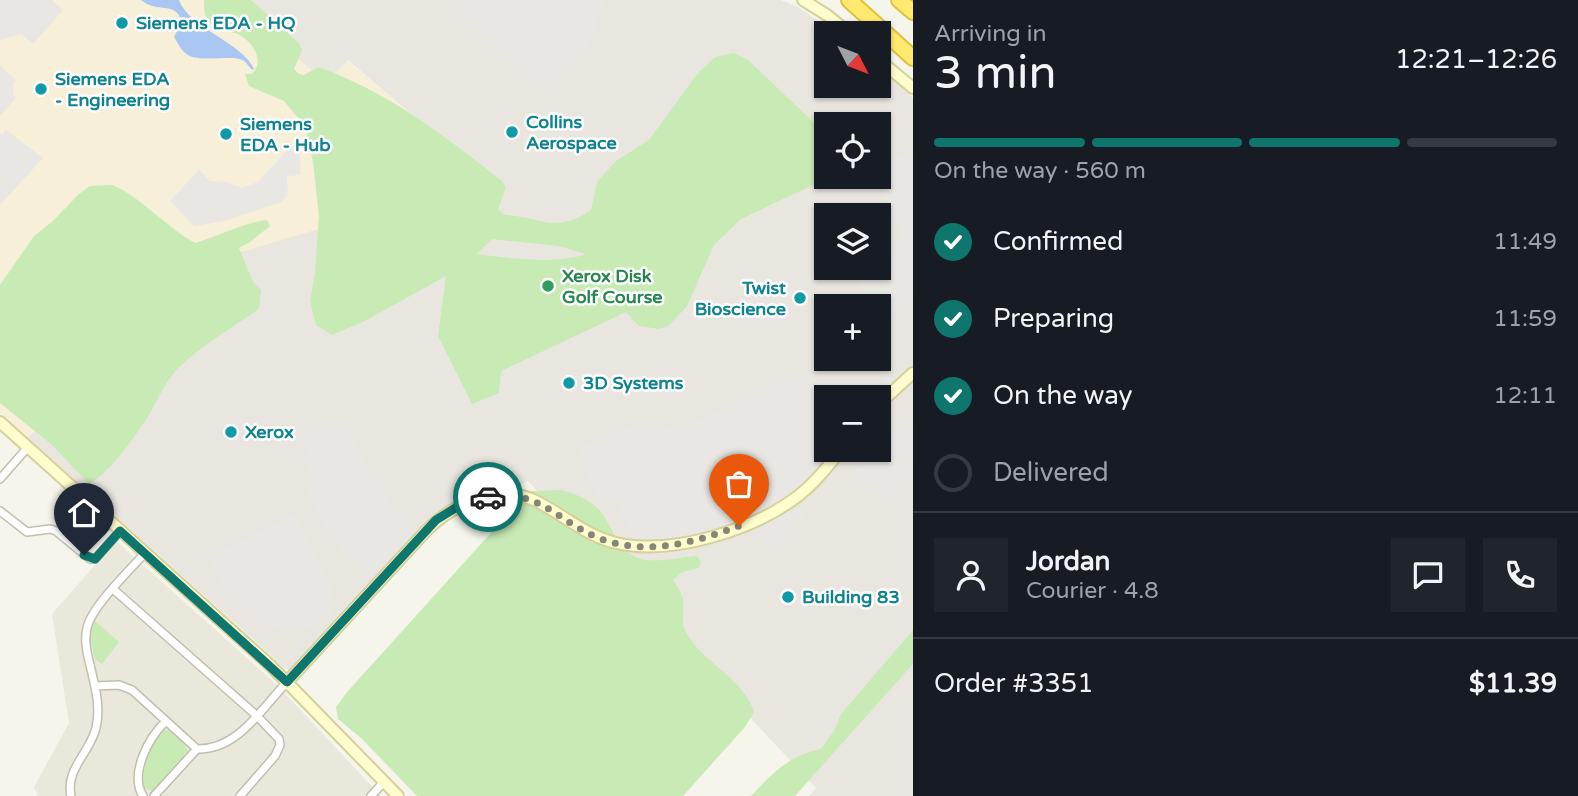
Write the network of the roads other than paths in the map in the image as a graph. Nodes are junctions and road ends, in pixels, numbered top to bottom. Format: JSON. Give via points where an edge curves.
{"nodes":[{"id":1,"x":803,"y":0,"type":"edge"},
{"id":2,"x":849,"y":0,"type":"edge"},
{"id":3,"x":899,"y":0,"type":"edge"},
{"id":4,"x":913,"y":12,"type":"edge"},
{"id":5,"x":834,"y":21,"type":"edge"},
{"id":6,"x":913,"y":58,"type":"edge"},
{"id":7,"x":891,"y":69,"type":"edge"},
{"id":8,"x":913,"y":88,"type":"edge"},
{"id":9,"x":913,"y":373,"type":"edge"},
{"id":10,"x":891,"y":393,"type":"edge"},
{"id":11,"x":0,"y":422,"type":"edge"},
{"id":12,"x":28,"y":447,"type":"junction"},
{"id":13,"x":831,"y":462,"type":"edge"},
{"id":14,"x":0,"y":479,"type":"edge"},
{"id":15,"x":0,"y":511,"type":"edge"},
{"id":16,"x":120,"y":531,"type":"junction"},
{"id":17,"x":145,"y":552,"type":"junction"},
{"id":18,"x":113,"y":590,"type":"junction"},
{"id":19,"x":287,"y":682,"type":"junction"},
{"id":20,"x":95,"y":685,"type":"junction"},
{"id":21,"x":256,"y":715,"type":"junction"},
{"id":22,"x":166,"y":721,"type":"junction"},
{"id":23,"x":197,"y":749,"type":"junction"},
{"id":24,"x":384,"y":782,"type":"junction"},
{"id":25,"x":71,"y":796,"type":"edge"},
{"id":26,"x":143,"y":796,"type":"edge"},
{"id":27,"x":154,"y":796,"type":"edge"},
{"id":28,"x":240,"y":796,"type":"edge"},
{"id":29,"x":371,"y":796,"type":"edge"},
{"id":30,"x":398,"y":796,"type":"edge"}],
"edges":[{"from":1,"to":5,"type":"street"},
{"from":2,"to":6,"type":"highway"},
{"from":3,"to":4,"type":"highway"},
{"from":7,"to":8,"type":"street"},
{"from":9,"to":10,"type":"street"},
{"from":11,"to":12,"type":"street"},
{"from":12,"to":14,"type":"street"},
{"from":12,"to":16,"type":"street"},
{"from":13,"to":19,"type":"street","via":[[785,505],[725,531],[679,544],[643,547],[615,543],[518,496],[486,497],[457,507],[425,532]]},
{"from":15,"to":16,"type":"street","via":[[27,532],[56,531],[90,559]]},
{"from":16,"to":17,"type":"street"},
{"from":17,"to":18,"type":"street"},
{"from":17,"to":19,"type":"street"},
{"from":18,"to":20,"type":"street","via":[[92,614],[86,631]]},
{"from":18,"to":21,"type":"street"},
{"from":19,"to":21,"type":"street"},
{"from":19,"to":24,"type":"street"},
{"from":20,"to":22,"type":"street","via":[[125,687]]},
{"from":20,"to":25,"type":"street","via":[[96,729],[72,774]]},
{"from":21,"to":23,"type":"street","via":[[230,742],[214,749]]},
{"from":21,"to":28,"type":"street","via":[[275,733],[280,745]]},
{"from":22,"to":23,"type":"street"},
{"from":22,"to":26,"type":"street","via":[[153,734],[139,771]]},
{"from":23,"to":27,"type":"street"},
{"from":24,"to":29,"type":"street"},
{"from":24,"to":30,"type":"street"}]}
